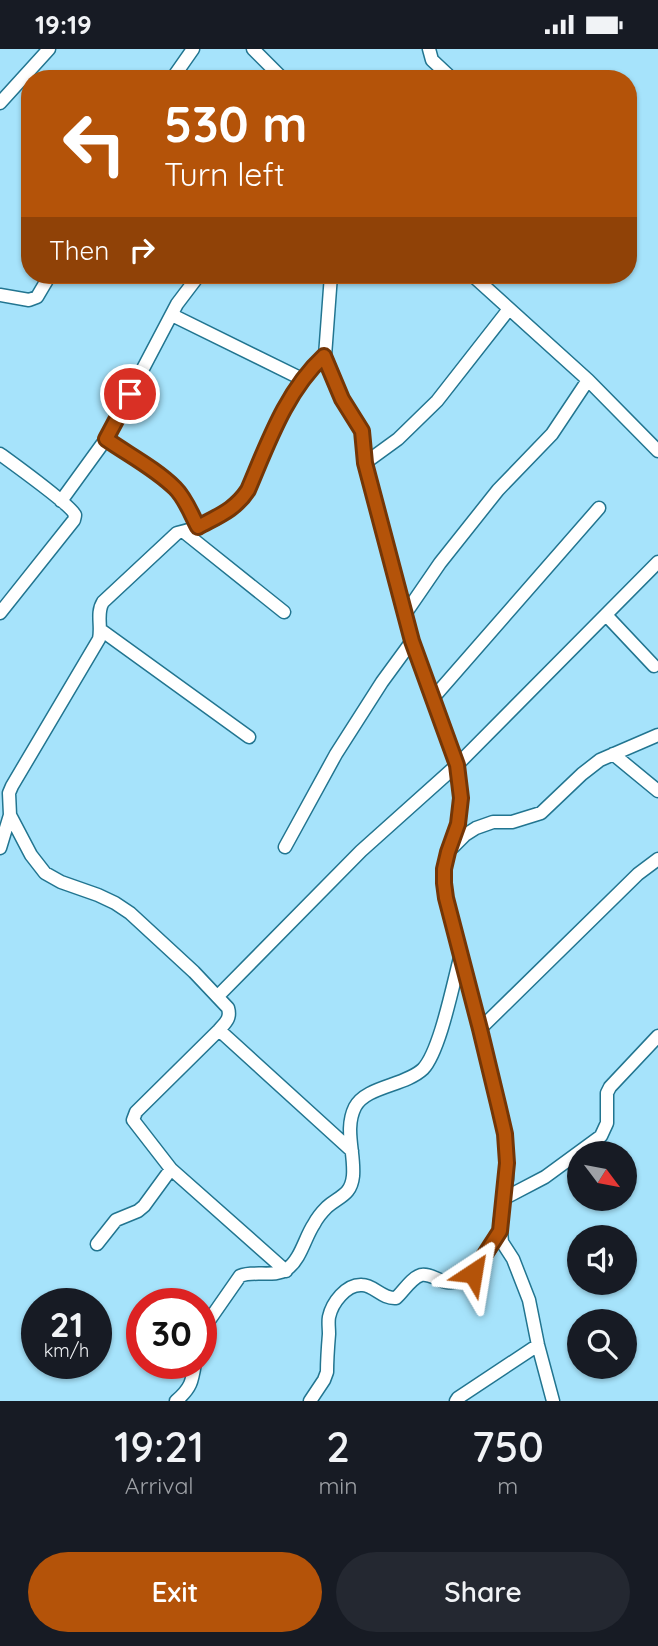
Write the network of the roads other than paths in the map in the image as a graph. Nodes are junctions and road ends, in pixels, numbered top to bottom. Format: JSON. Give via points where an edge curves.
{"nodes":[{"id":1,"x":50,"y":49,"type":"edge"},
{"id":2,"x":193,"y":49,"type":"edge"},
{"id":3,"x":253,"y":49,"type":"edge"},
{"id":4,"x":429,"y":49,"type":"edge"},
{"id":5,"x":31,"y":70,"type":"edge"},
{"id":6,"x":178,"y":70,"type":"edge"},
{"id":7,"x":275,"y":70,"type":"edge"},
{"id":8,"x":442,"y":70,"type":"edge"},
{"id":9,"x":21,"y":80,"type":"edge"},
{"id":10,"x":0,"y":103,"type":"edge"},
{"id":11,"x":45,"y":284,"type":"edge"},
{"id":12,"x":191,"y":284,"type":"edge"},
{"id":13,"x":330,"y":284,"type":"edge"},
{"id":14,"x":482,"y":284,"type":"edge"},
{"id":15,"x":0,"y":295,"type":"edge"},
{"id":16,"x":509,"y":309,"type":"junction"},
{"id":17,"x":172,"y":315,"type":"junction"},
{"id":18,"x":324,"y":356,"type":"junction"},
{"id":19,"x":304,"y":380,"type":"junction"},
{"id":20,"x":588,"y":380,"type":"junction"},
{"id":21,"x":106,"y":439,"type":"junction"},
{"id":22,"x":658,"y":451,"type":"edge"},
{"id":23,"x":0,"y":454,"type":"edge"},
{"id":24,"x":365,"y":463,"type":"junction"},
{"id":25,"x":61,"y":501,"type":"junction"},
{"id":26,"x":599,"y":508,"type":"dead end"},
{"id":27,"x":198,"y":527,"type":"junction"},
{"id":28,"x":184,"y":532,"type":"junction"},
{"id":29,"x":658,"y":562,"type":"edge"},
{"id":30,"x":284,"y":612,"type":"dead end"},
{"id":31,"x":0,"y":613,"type":"edge"},
{"id":32,"x":405,"y":614,"type":"junction"},
{"id":33,"x":606,"y":615,"type":"junction"},
{"id":34,"x":101,"y":630,"type":"junction"},
{"id":35,"x":412,"y":641,"type":"junction"},
{"id":36,"x":654,"y":666,"type":"dead end"},
{"id":37,"x":433,"y":698,"type":"junction"},
{"id":38,"x":658,"y":735,"type":"edge"},
{"id":39,"x":249,"y":737,"type":"dead end"},
{"id":40,"x":613,"y":754,"type":"junction"},
{"id":41,"x":457,"y":765,"type":"junction"},
{"id":42,"x":658,"y":791,"type":"edge"},
{"id":43,"x":10,"y":815,"type":"junction"},
{"id":44,"x":285,"y":847,"type":"dead end"},
{"id":45,"x":0,"y":848,"type":"edge"},
{"id":46,"x":448,"y":852,"type":"junction"},
{"id":47,"x":658,"y":859,"type":"edge"},
{"id":48,"x":461,"y":954,"type":"junction"},
{"id":49,"x":218,"y":996,"type":"junction"},
{"id":50,"x":480,"y":1029,"type":"junction"},
{"id":51,"x":219,"y":1030,"type":"junction"},
{"id":52,"x":658,"y":1036,"type":"edge"},
{"id":53,"x":352,"y":1151,"type":"junction"},
{"id":54,"x":171,"y":1169,"type":"junction"},
{"id":55,"x":502,"y":1199,"type":"junction"},
{"id":56,"x":500,"y":1231,"type":"junction"},
{"id":57,"x":97,"y":1244,"type":"dead end"},
{"id":58,"x":286,"y":1271,"type":"junction"},
{"id":59,"x":217,"y":1309,"type":"edge"},
{"id":60,"x":538,"y":1345,"type":"junction"},
{"id":61,"x":193,"y":1379,"type":"edge"},
{"id":62,"x":176,"y":1401,"type":"edge"},
{"id":63,"x":310,"y":1401,"type":"edge"},
{"id":64,"x":456,"y":1401,"type":"edge"},
{"id":65,"x":553,"y":1401,"type":"edge"}],
"edges":[{"from":1,"to":5,"type":"street"},
{"from":2,"to":6,"type":"street"},
{"from":3,"to":7,"type":"street"},
{"from":4,"to":8,"type":"street","via":[[432,61]]},
{"from":9,"to":10,"type":"street"},
{"from":11,"to":15,"type":"street","via":[[37,297],[29,299]]},
{"from":12,"to":17,"type":"street"},
{"from":13,"to":18,"type":"street"},
{"from":14,"to":16,"type":"street"},
{"from":16,"to":20,"type":"street"},
{"from":16,"to":24,"type":"street","via":[[437,401]]},
{"from":17,"to":19,"type":"street"},
{"from":17,"to":21,"type":"street"},
{"from":18,"to":19,"type":"street"},
{"from":18,"to":24,"type":"street","via":[[362,431]]},
{"from":19,"to":27,"type":"street","via":[[283,409],[240,502]]},
{"from":20,"to":22,"type":"street"},
{"from":20,"to":32,"type":"street","via":[[552,434],[498,490]]},
{"from":21,"to":25,"type":"street"},
{"from":21,"to":27,"type":"street","via":[[176,489]]},
{"from":23,"to":25,"type":"street"},
{"from":24,"to":32,"type":"street"},
{"from":25,"to":31,"type":"street","via":[[75,514],[74,520]]},
{"from":26,"to":37,"type":"street"},
{"from":27,"to":28,"type":"street"},
{"from":28,"to":30,"type":"street"},
{"from":28,"to":34,"type":"street","via":[[177,533],[103,602]]},
{"from":29,"to":33,"type":"street"},
{"from":32,"to":35,"type":"street"},
{"from":33,"to":36,"type":"street"},
{"from":33,"to":41,"type":"street"},
{"from":34,"to":39,"type":"street"},
{"from":34,"to":43,"type":"street","via":[[12,786]]},
{"from":35,"to":37,"type":"street"},
{"from":35,"to":44,"type":"street","via":[[336,754]]},
{"from":37,"to":41,"type":"street"},
{"from":38,"to":40,"type":"street"},
{"from":40,"to":42,"type":"street"},
{"from":40,"to":46,"type":"street","via":[[582,774],[541,813],[476,828]]},
{"from":41,"to":46,"type":"street","via":[[461,798]]},
{"from":41,"to":49,"type":"street","via":[[361,851]]},
{"from":43,"to":45,"type":"street"},
{"from":43,"to":49,"type":"street","via":[[46,873],[130,913]]},
{"from":46,"to":48,"type":"street","via":[[444,883]]},
{"from":47,"to":50,"type":"street"},
{"from":48,"to":50,"type":"street"},
{"from":48,"to":53,"type":"street","via":[[432,1056],[409,1078],[360,1099],[350,1123]]},
{"from":49,"to":51,"type":"street","via":[[230,1014]]},
{"from":50,"to":55,"type":"street","via":[[505,1134],[507,1171]]},
{"from":51,"to":53,"type":"street"},
{"from":51,"to":54,"type":"street","via":[[133,1116]]},
{"from":52,"to":55,"type":"street","via":[[610,1087],[607,1123],[601,1136],[545,1177]]},
{"from":53,"to":58,"type":"street","via":[[350,1188],[314,1223]]},
{"from":54,"to":57,"type":"street","via":[[144,1206],[116,1220]]},
{"from":54,"to":58,"type":"street"},
{"from":55,"to":56,"type":"street"},
{"from":56,"to":60,"type":"street","via":[[529,1300]]},
{"from":56,"to":63,"type":"street","via":[[473,1273],[459,1282],[420,1275],[396,1298],[365,1284],[347,1290],[332,1308],[327,1372]]},
{"from":58,"to":59,"type":"street","via":[[240,1276]]},
{"from":60,"to":64,"type":"street"},
{"from":60,"to":65,"type":"street"},
{"from":61,"to":62,"type":"street"}]}
